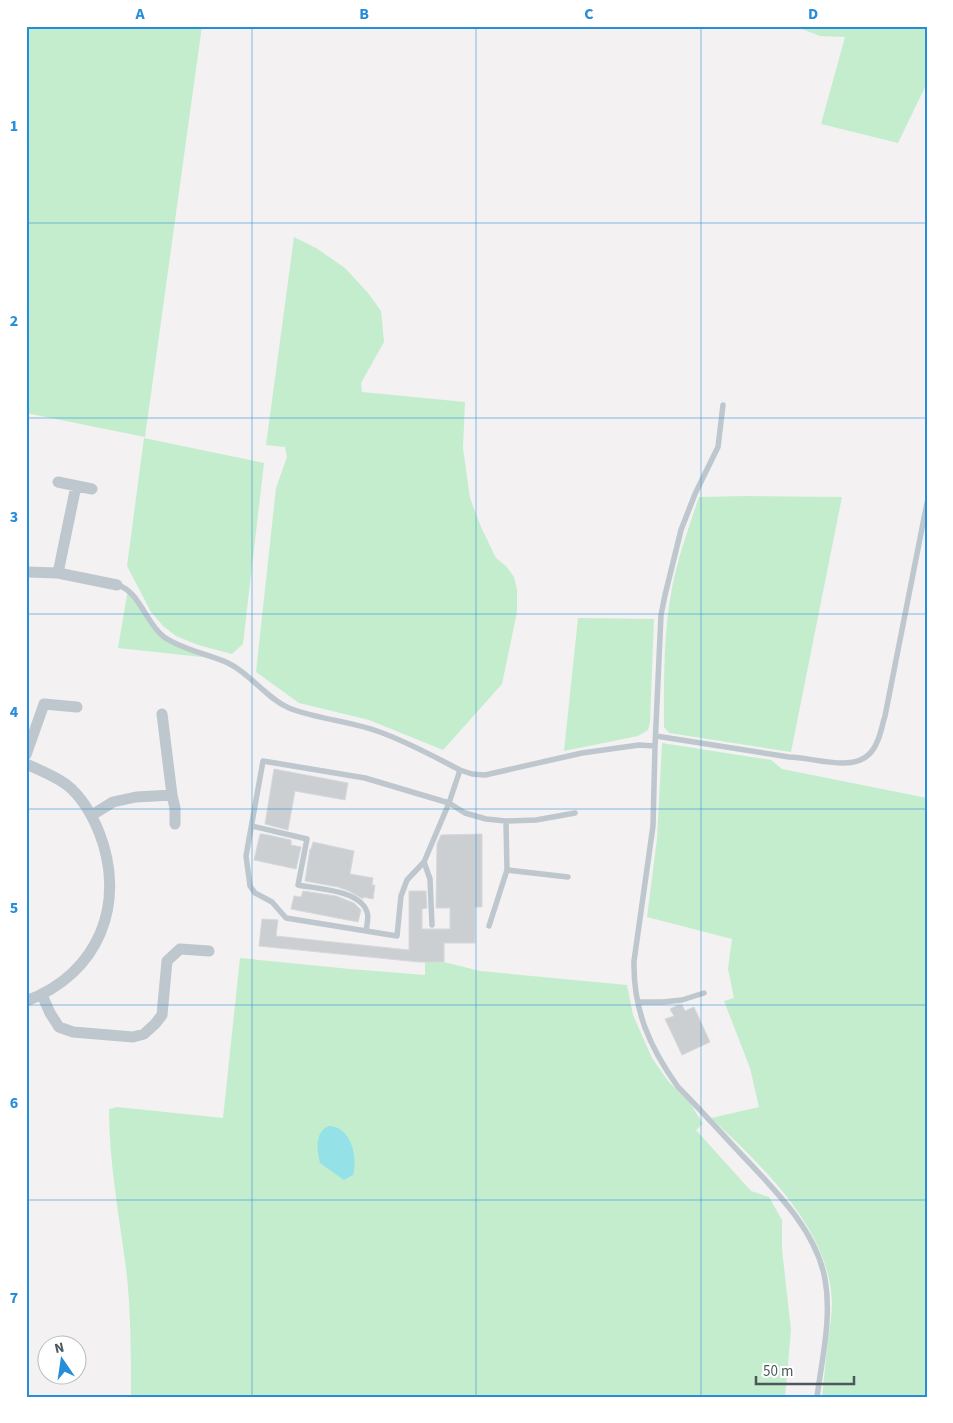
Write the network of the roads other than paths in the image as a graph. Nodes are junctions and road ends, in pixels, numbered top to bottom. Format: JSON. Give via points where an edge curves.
{"nodes":[{"id":1,"x":723,"y":404,"type":"dead end"},
{"id":2,"x":58,"y":482,"type":"dead end"},
{"id":3,"x":76,"y":486,"type":"junction"},
{"id":4,"x":92,"y":489,"type":"dead end"},
{"id":5,"x":927,"y":504,"type":"edge"},
{"id":6,"x":26,"y":572,"type":"edge"},
{"id":7,"x":58,"y":573,"type":"junction"},
{"id":8,"x":117,"y":585,"type":"joint"},
{"id":9,"x":77,"y":707,"type":"dead end"},
{"id":10,"x":162,"y":714,"type":"dead end"},
{"id":11,"x":656,"y":736,"type":"junction"},
{"id":12,"x":655,"y":746,"type":"junction"},
{"id":13,"x":26,"y":755,"type":"edge"},
{"id":14,"x":26,"y":764,"type":"edge"},
{"id":15,"x":460,"y":770,"type":"junction"},
{"id":16,"x":172,"y":795,"type":"junction"},
{"id":17,"x":449,"y":803,"type":"junction"},
{"id":18,"x":575,"y":813,"type":"dead end"},
{"id":19,"x":92,"y":815,"type":"junction"},
{"id":20,"x":506,"y":821,"type":"junction"},
{"id":21,"x":174,"y":824,"type":"dead end"},
{"id":22,"x":252,"y":826,"type":"junction"},
{"id":23,"x":424,"y":862,"type":"junction"},
{"id":24,"x":507,"y":870,"type":"junction"},
{"id":25,"x":568,"y":877,"type":"dead end"},
{"id":26,"x":432,"y":925,"type":"dead end"},
{"id":27,"x":489,"y":926,"type":"dead end"},
{"id":28,"x":366,"y":931,"type":"junction"},
{"id":29,"x":209,"y":951,"type":"dead end"},
{"id":30,"x":704,"y":994,"type":"dead end"},
{"id":31,"x":42,"y":995,"type":"junction"},
{"id":32,"x":26,"y":1001,"type":"edge"},
{"id":33,"x":638,"y":1002,"type":"junction"},
{"id":34,"x":817,"y":1397,"type":"edge"}],
"edges":[{"from":1,"to":11,"type":"lane","via":[[718,447],[694,494],[665,594],[661,615]]},
{"from":2,"to":3,"type":"street"},
{"from":3,"to":4,"type":"street"},
{"from":3,"to":7,"type":"street"},
{"from":5,"to":11,"type":"lane","via":[[885,716],[877,743],[865,758],[846,764]]},
{"from":6,"to":7,"type":"street"},
{"from":7,"to":8,"type":"street"},
{"from":8,"to":15,"type":"lane","via":[[128,589],[164,637],[240,669],[288,707],[379,731]]},
{"from":9,"to":13,"type":"street","via":[[44,704]]},
{"from":10,"to":16,"type":"street"},
{"from":11,"to":12,"type":"lane"},
{"from":12,"to":15,"type":"lane","via":[[639,745],[582,753],[485,775]]},
{"from":12,"to":33,"type":"lane","via":[[654,826],[634,961]]},
{"from":14,"to":19,"type":"street","via":[[68,786]]},
{"from":15,"to":17,"type":"lane"},
{"from":16,"to":19,"type":"street","via":[[113,802]]},
{"from":16,"to":21,"type":"street"},
{"from":17,"to":20,"type":"lane","via":[[465,814]]},
{"from":17,"to":22,"type":"lane","via":[[365,778],[263,761]]},
{"from":17,"to":23,"type":"lane"},
{"from":18,"to":20,"type":"lane"},
{"from":19,"to":31,"type":"street","via":[[106,850],[110,884],[107,917],[94,948],[81,964]]},
{"from":20,"to":24,"type":"lane"},
{"from":22,"to":28,"type":"lane","via":[[246,856],[250,886],[255,893],[272,902],[286,918]]},
{"from":22,"to":28,"type":"lane","via":[[307,839],[298,885],[352,895],[364,903],[368,914]]},
{"from":23,"to":26,"type":"lane","via":[[430,879]]},
{"from":23,"to":28,"type":"lane","via":[[407,880],[401,896],[397,936]]},
{"from":24,"to":25,"type":"lane"},
{"from":24,"to":27,"type":"lane"},
{"from":29,"to":31,"type":"street","via":[[180,949],[167,961],[162,1015],[144,1034],[132,1037],[73,1032],[60,1027]]},
{"from":30,"to":33,"type":"lane","via":[[682,1000]]},
{"from":31,"to":32,"type":"street"},
{"from":33,"to":34,"type":"lane","via":[[648,1037],[668,1073],[791,1210],[819,1257],[825,1278],[827,1319]]}]}
